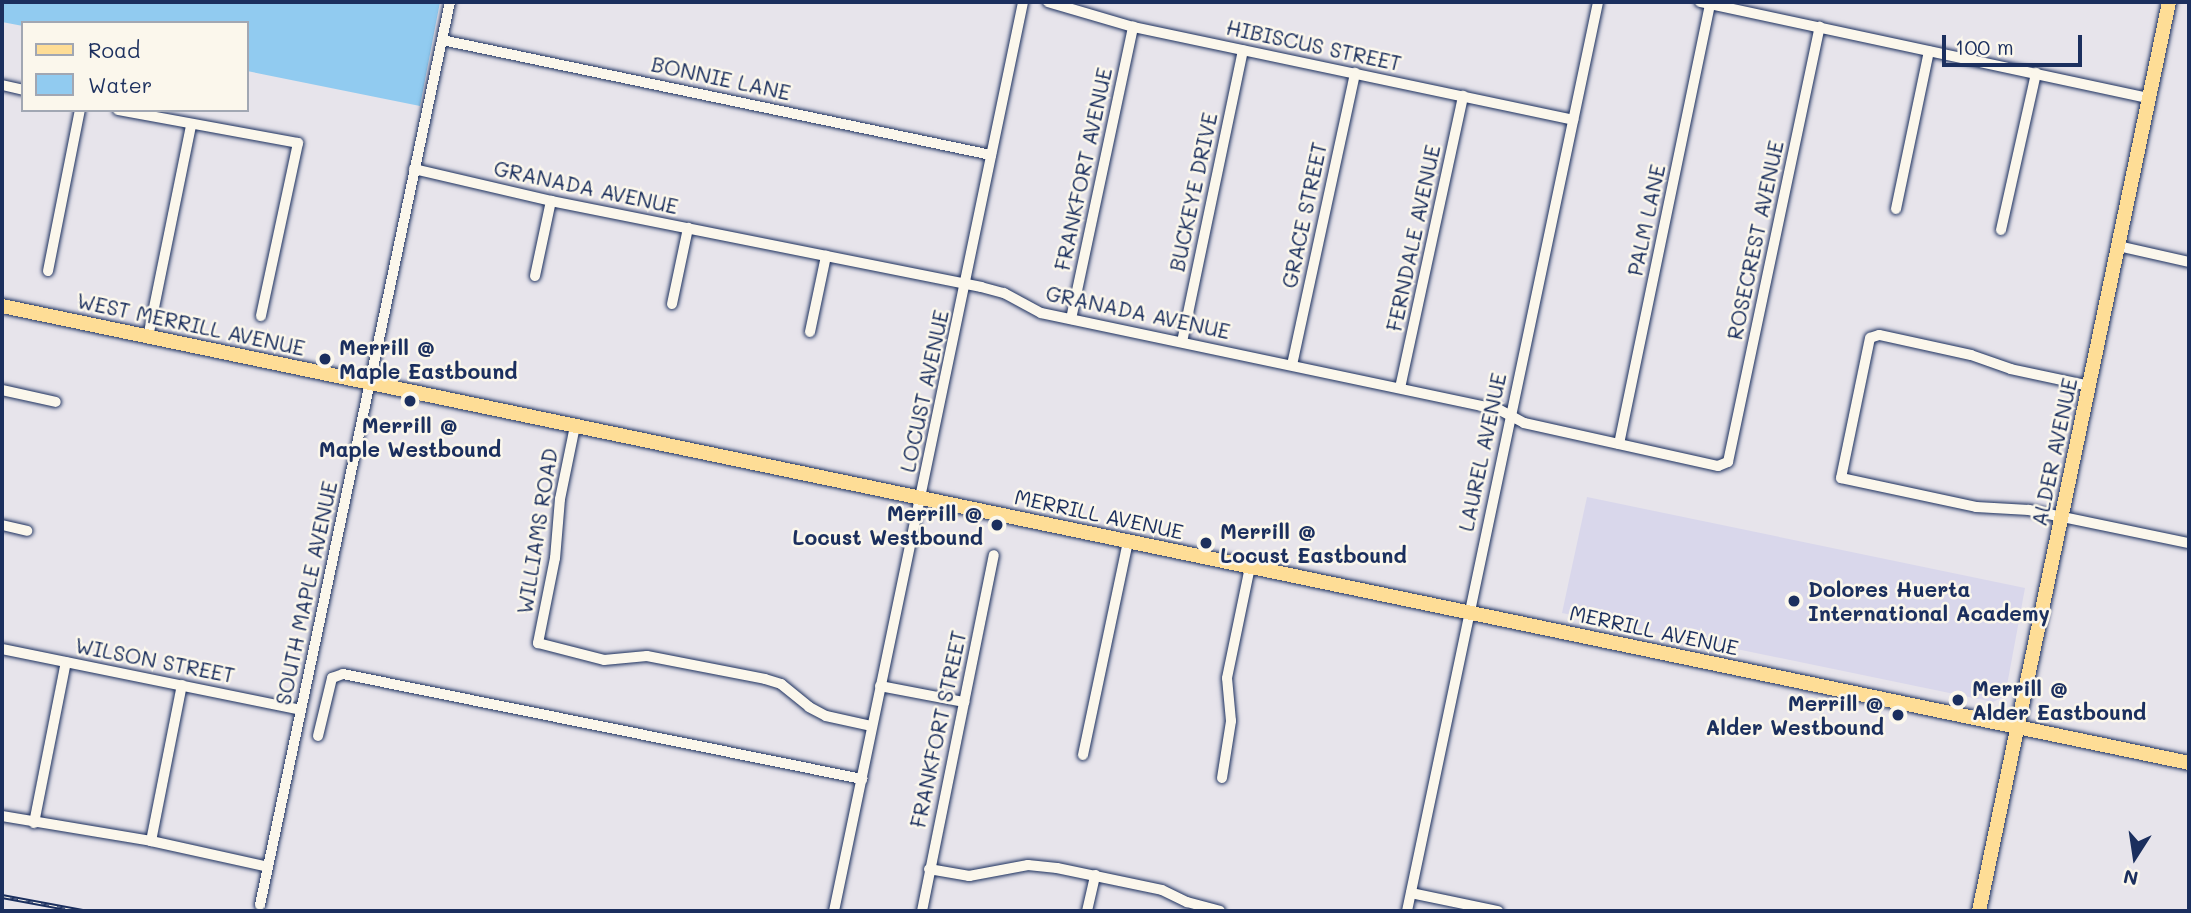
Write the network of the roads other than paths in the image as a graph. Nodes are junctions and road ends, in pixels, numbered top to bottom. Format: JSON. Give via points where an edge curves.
{"nodes":[{"id":1,"x":450,"y":2,"type":"edge"},
{"id":2,"x":1023,"y":2,"type":"edge"},
{"id":3,"x":1048,"y":2,"type":"edge"},
{"id":4,"x":1598,"y":2,"type":"edge"},
{"id":5,"x":2169,"y":2,"type":"edge"},
{"id":6,"x":1705,"y":3,"type":"edge"},
{"id":7,"x":1133,"y":27,"type":"junction"},
{"id":8,"x":1820,"y":27,"type":"junction"},
{"id":9,"x":442,"y":40,"type":"junction"},
{"id":10,"x":1243,"y":50,"type":"junction"},
{"id":11,"x":1929,"y":51,"type":"junction"},
{"id":12,"x":1354,"y":73,"type":"junction"},
{"id":13,"x":2036,"y":73,"type":"junction"},
{"id":14,"x":2,"y":85,"type":"edge"},
{"id":15,"x":21,"y":90,"type":"edge"},
{"id":16,"x":1463,"y":96,"type":"junction"},
{"id":17,"x":2149,"y":98,"type":"junction"},
{"id":18,"x":80,"y":112,"type":"edge"},
{"id":19,"x":128,"y":112,"type":"edge"},
{"id":20,"x":1573,"y":120,"type":"junction"},
{"id":21,"x":191,"y":125,"type":"junction"},
{"id":22,"x":991,"y":155,"type":"junction"},
{"id":23,"x":414,"y":169,"type":"junction"},
{"id":24,"x":551,"y":201,"type":"junction"},
{"id":25,"x":1896,"y":209,"type":"dead end"},
{"id":26,"x":688,"y":228,"type":"junction"},
{"id":27,"x":2001,"y":230,"type":"dead end"},
{"id":28,"x":2118,"y":246,"type":"junction"},
{"id":29,"x":826,"y":256,"type":"junction"},
{"id":30,"x":2189,"y":262,"type":"edge"},
{"id":31,"x":48,"y":271,"type":"dead end"},
{"id":32,"x":535,"y":276,"type":"dead end"},
{"id":33,"x":967,"y":284,"type":"junction"},
{"id":34,"x":672,"y":304,"type":"dead end"},
{"id":35,"x":2,"y":306,"type":"edge"},
{"id":36,"x":261,"y":316,"type":"dead end"},
{"id":37,"x":1071,"y":319,"type":"junction"},
{"id":38,"x":810,"y":332,"type":"dead end"},
{"id":39,"x":148,"y":337,"type":"junction"},
{"id":40,"x":1182,"y":342,"type":"junction"},
{"id":41,"x":1292,"y":365,"type":"junction"},
{"id":42,"x":371,"y":382,"type":"junction"},
{"id":43,"x":2090,"y":386,"type":"junction"},
{"id":44,"x":1400,"y":388,"type":"junction"},
{"id":45,"x":2,"y":390,"type":"edge"},
{"id":46,"x":56,"y":402,"type":"dead end"},
{"id":47,"x":1509,"y":414,"type":"junction"},
{"id":48,"x":575,"y":426,"type":"junction"},
{"id":49,"x":1619,"y":444,"type":"junction"},
{"id":50,"x":1728,"y":462,"type":"joint"},
{"id":51,"x":921,"y":499,"type":"junction"},
{"id":52,"x":2062,"y":517,"type":"junction"},
{"id":53,"x":2,"y":526,"type":"edge"},
{"id":54,"x":27,"y":531,"type":"dead end"},
{"id":55,"x":1128,"y":542,"type":"junction"},
{"id":56,"x":2189,"y":543,"type":"edge"},
{"id":57,"x":994,"y":555,"type":"dead end"},
{"id":58,"x":1250,"y":567,"type":"junction"},
{"id":59,"x":1470,"y":613,"type":"junction"},
{"id":60,"x":2,"y":649,"type":"edge"},
{"id":61,"x":66,"y":662,"type":"junction"},
{"id":62,"x":182,"y":685,"type":"junction"},
{"id":63,"x":880,"y":686,"type":"junction"},
{"id":64,"x":964,"y":702,"type":"junction"},
{"id":65,"x":301,"y":710,"type":"junction"},
{"id":66,"x":872,"y":726,"type":"junction"},
{"id":67,"x":2017,"y":726,"type":"junction"},
{"id":68,"x":318,"y":736,"type":"dead end"},
{"id":69,"x":1083,"y":755,"type":"dead end"},
{"id":70,"x":2189,"y":763,"type":"edge"},
{"id":71,"x":1222,"y":778,"type":"dead end"},
{"id":72,"x":862,"y":779,"type":"junction"},
{"id":73,"x":2,"y":816,"type":"edge"},
{"id":74,"x":34,"y":822,"type":"junction"},
{"id":75,"x":151,"y":841,"type":"junction"},
{"id":76,"x":268,"y":867,"type":"junction"},
{"id":77,"x":929,"y":869,"type":"junction"},
{"id":78,"x":1096,"y":875,"type":"junction"},
{"id":79,"x":1411,"y":894,"type":"junction"},
{"id":80,"x":260,"y":905,"type":"dead end"},
{"id":81,"x":834,"y":911,"type":"edge"},
{"id":82,"x":922,"y":911,"type":"edge"},
{"id":83,"x":1087,"y":911,"type":"edge"},
{"id":84,"x":1215,"y":911,"type":"edge"},
{"id":85,"x":1406,"y":911,"type":"edge"},
{"id":86,"x":1499,"y":911,"type":"edge"},
{"id":87,"x":1979,"y":911,"type":"edge"}],
"edges":[{"from":1,"to":9,"type":"street","name":"SOUTH MAPLE AVENUE"},
{"from":2,"to":22,"type":"street","name":"LOCUST AVENUE"},
{"from":3,"to":7,"type":"street","name":"HIBISCUS STREET"},
{"from":4,"to":20,"type":"street","name":"LAUREL AVENUE"},
{"from":5,"to":17,"type":"main road","name":"ALDER AVENUE"},
{"from":6,"to":8,"type":"street"},
{"from":6,"to":49,"type":"street","name":"PALM LANE"},
{"from":7,"to":10,"type":"street","name":"HIBISCUS STREET"},
{"from":7,"to":37,"type":"street","name":"FRANKFORT AVENUE"},
{"from":8,"to":11,"type":"street"},
{"from":8,"to":50,"type":"street","name":"ROSECREST AVENUE"},
{"from":9,"to":22,"type":"street","name":"BONNIE LANE"},
{"from":9,"to":23,"type":"street","name":"SOUTH MAPLE AVENUE"},
{"from":10,"to":12,"type":"street","name":"HIBISCUS STREET"},
{"from":10,"to":40,"type":"street","name":"BUCKEYE DRIVE"},
{"from":11,"to":13,"type":"street"},
{"from":11,"to":25,"type":"street"},
{"from":12,"to":16,"type":"street","name":"HIBISCUS STREET"},
{"from":12,"to":41,"type":"street","name":"GRACE STREET"},
{"from":13,"to":17,"type":"street"},
{"from":13,"to":27,"type":"street"},
{"from":14,"to":15,"type":"street"},
{"from":16,"to":20,"type":"street","name":"HIBISCUS STREET"},
{"from":16,"to":44,"type":"street","name":"FERNDALE AVENUE"},
{"from":17,"to":28,"type":"main road","name":"ALDER AVENUE"},
{"from":18,"to":31,"type":"street"},
{"from":19,"to":21,"type":"street"},
{"from":20,"to":47,"type":"street","name":"LAUREL AVENUE"},
{"from":21,"to":36,"type":"street","via":[[298,143]]},
{"from":21,"to":39,"type":"street"},
{"from":22,"to":33,"type":"street","name":"LOCUST AVENUE"},
{"from":23,"to":24,"type":"street","name":"GRANADA AVENUE"},
{"from":23,"to":42,"type":"street","name":"SOUTH MAPLE AVENUE"},
{"from":24,"to":26,"type":"street","name":"GRANADA AVENUE"},
{"from":24,"to":32,"type":"street"},
{"from":26,"to":29,"type":"street","name":"GRANADA AVENUE"},
{"from":26,"to":34,"type":"street"},
{"from":28,"to":30,"type":"street"},
{"from":28,"to":43,"type":"main road","name":"ALDER AVENUE"},
{"from":29,"to":33,"type":"street","name":"GRANADA AVENUE"},
{"from":29,"to":38,"type":"street"},
{"from":33,"to":37,"type":"street","name":"GRANADA AVENUE","via":[[1004,293],[1041,313]]},
{"from":33,"to":51,"type":"street","name":"LOCUST AVENUE"},
{"from":35,"to":39,"type":"main road","name":"WEST MERRILL AVENUE"},
{"from":37,"to":40,"type":"street","name":"GRANADA AVENUE"},
{"from":39,"to":42,"type":"main road","name":"WEST MERRILL AVENUE"},
{"from":40,"to":41,"type":"street","name":"GRANADA AVENUE"},
{"from":41,"to":44,"type":"street","name":"GRANADA AVENUE"},
{"from":42,"to":48,"type":"main road","name":"MERRILL AVENUE"},
{"from":42,"to":65,"type":"street","name":"SOUTH MAPLE AVENUE"},
{"from":43,"to":52,"type":"main road","name":"ALDER AVENUE"},
{"from":43,"to":52,"type":"street","via":[[1958,352],[1879,335],[1870,338],[1841,478],[1976,507]]},
{"from":44,"to":47,"type":"street","name":"GRANADA AVENUE"},
{"from":45,"to":46,"type":"street"},
{"from":47,"to":49,"type":"street","name":"GRANADA AVENUE","via":[[1524,423]]},
{"from":47,"to":59,"type":"street","name":"LAUREL AVENUE"},
{"from":48,"to":51,"type":"main road","name":"MERRILL AVENUE"},
{"from":48,"to":66,"type":"street","name":"WILLIAMS ROAD","via":[[538,643],[604,660],[647,656],[765,679],[781,684],[826,716]]},
{"from":49,"to":50,"type":"street","name":"GRANADA AVENUE","via":[[1718,467]]},
{"from":51,"to":55,"type":"main road","name":"MERRILL AVENUE"},
{"from":51,"to":63,"type":"street","name":"LOCUST AVENUE"},
{"from":52,"to":56,"type":"street"},
{"from":52,"to":67,"type":"main road","name":"ALDER AVENUE"},
{"from":53,"to":54,"type":"street"},
{"from":55,"to":58,"type":"main road","name":"MERRILL AVENUE"},
{"from":55,"to":69,"type":"street"},
{"from":57,"to":64,"type":"street","name":"FRANKFORT STREET"},
{"from":58,"to":59,"type":"main road","name":"MERRILL AVENUE"},
{"from":58,"to":71,"type":"street","via":[[1227,678],[1231,721]]},
{"from":59,"to":67,"type":"main road","name":"MERRILL AVENUE"},
{"from":59,"to":79,"type":"street","name":"LAUREL AVENUE"},
{"from":60,"to":61,"type":"street","name":"WILSON STREET"},
{"from":61,"to":62,"type":"street","name":"WILSON STREET"},
{"from":61,"to":74,"type":"street"},
{"from":62,"to":65,"type":"street","name":"WILSON STREET"},
{"from":62,"to":75,"type":"street"},
{"from":63,"to":64,"type":"street"},
{"from":63,"to":66,"type":"street","name":"LOCUST AVENUE"},
{"from":64,"to":77,"type":"street","name":"FRANKFORT STREET"},
{"from":65,"to":76,"type":"street","name":"SOUTH MAPLE AVENUE"},
{"from":66,"to":72,"type":"street","name":"LOCUST AVENUE"},
{"from":67,"to":70,"type":"main road","name":"MERRILL AVENUE"},
{"from":67,"to":87,"type":"main road","name":"ALDER AVENUE"},
{"from":68,"to":72,"type":"street","via":[[331,681],[343,674]]},
{"from":72,"to":81,"type":"street","name":"LOCUST AVENUE"},
{"from":73,"to":74,"type":"street"},
{"from":74,"to":75,"type":"street"},
{"from":75,"to":76,"type":"street"},
{"from":76,"to":80,"type":"street","name":"SOUTH MAPLE AVENUE"},
{"from":77,"to":78,"type":"street","via":[[969,876],[1028,865]]},
{"from":77,"to":82,"type":"street","name":"FRANKFORT STREET"},
{"from":78,"to":83,"type":"street"},
{"from":78,"to":84,"type":"street","via":[[1162,890]]},
{"from":79,"to":85,"type":"street","name":"LAUREL AVENUE"},
{"from":79,"to":86,"type":"street"}]}
